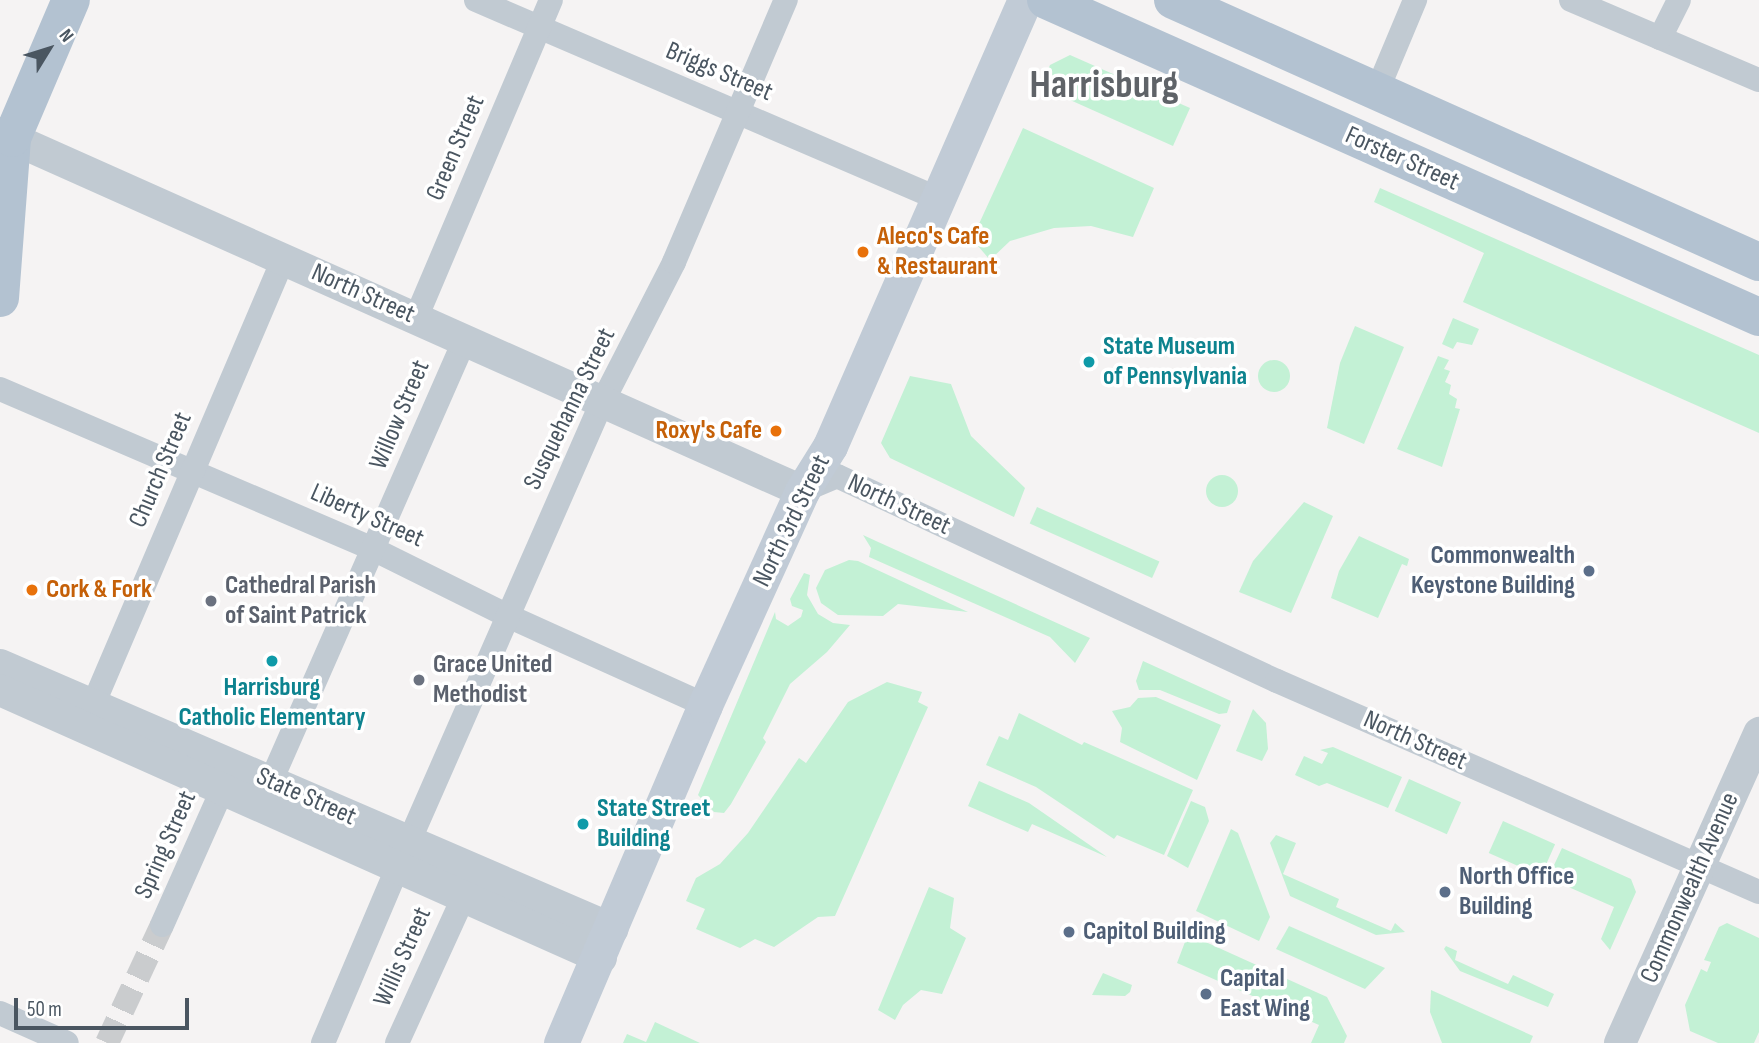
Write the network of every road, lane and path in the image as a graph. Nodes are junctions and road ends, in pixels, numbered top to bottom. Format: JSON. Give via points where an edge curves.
{"nodes":[{"id":1,"x":71,"y":0,"type":"edge"},
{"id":2,"x":476,"y":0,"type":"edge"},
{"id":3,"x":551,"y":0,"type":"edge"},
{"id":4,"x":786,"y":0,"type":"edge"},
{"id":5,"x":1025,"y":0,"type":"edge"},
{"id":6,"x":1046,"y":0,"type":"edge"},
{"id":7,"x":1173,"y":0,"type":"edge"},
{"id":8,"x":1415,"y":0,"type":"edge"},
{"id":9,"x":1571,"y":0,"type":"edge"},
{"id":10,"x":1679,"y":0,"type":"edge"},
{"id":11,"x":1599,"y":5,"type":"edge"},
{"id":12,"x":1212,"y":8,"type":"edge"},
{"id":13,"x":539,"y":27,"type":"junction"},
{"id":14,"x":1660,"y":38,"type":"junction"},
{"id":15,"x":1759,"y":80,"type":"edge"},
{"id":16,"x":1377,"y":91,"type":"junction"},
{"id":17,"x":738,"y":113,"type":"junction"},
{"id":18,"x":6,"y":136,"type":"edge"},
{"id":19,"x":939,"y":199,"type":"junction"},
{"id":20,"x":284,"y":259,"type":"junction"},
{"id":21,"x":1759,"y":262,"type":"edge"},
{"id":22,"x":0,"y":298,"type":"edge"},
{"id":23,"x":1759,"y":317,"type":"edge"},
{"id":24,"x":416,"y":318,"type":"junction"},
{"id":25,"x":465,"y":340,"type":"junction"},
{"id":26,"x":0,"y":389,"type":"edge"},
{"id":27,"x":602,"y":402,"type":"junction"},
{"id":28,"x":193,"y":472,"type":"junction"},
{"id":29,"x":802,"y":491,"type":"junction"},
{"id":30,"x":375,"y":550,"type":"junction"},
{"id":31,"x":508,"y":616,"type":"junction"},
{"id":32,"x":0,"y":665,"type":"edge"},
{"id":33,"x":0,"y":690,"type":"edge"},
{"id":34,"x":93,"y":705,"type":"junction"},
{"id":35,"x":705,"y":705,"type":"junction"},
{"id":36,"x":1759,"y":733,"type":"edge"},
{"id":37,"x":271,"y":781,"type":"junction"},
{"id":38,"x":223,"y":788,"type":"junction"},
{"id":39,"x":403,"y":855,"type":"junction"},
{"id":40,"x":1700,"y":866,"type":"junction"},
{"id":41,"x":1759,"y":892,"type":"edge"},
{"id":42,"x":464,"y":895,"type":"junction"},
{"id":43,"x":162,"y":925,"type":"tunnel mouth"},
{"id":44,"x":606,"y":944,"type":"junction"},
{"id":45,"x":0,"y":1013,"type":"edge"},
{"id":46,"x":66,"y":1043,"type":"edge"},
{"id":47,"x":323,"y":1043,"type":"edge"},
{"id":48,"x":397,"y":1043,"type":"edge"},
{"id":49,"x":561,"y":1043,"type":"edge"},
{"id":50,"x":1620,"y":1043,"type":"edge"}],
"edges":[{"from":1,"to":18,"type":"main road"},
{"from":2,"to":13,"type":"street","name":"Briggs Street"},
{"from":3,"to":13,"type":"street","name":"Green Street"},
{"from":4,"to":17,"type":"street","name":"Susquehanna Street"},
{"from":5,"to":19,"type":"main road","name":"North 3rd Street"},
{"from":6,"to":23,"type":"main road","name":"Forster Street"},
{"from":7,"to":12,"type":"main road","name":"Forster Street"},
{"from":8,"to":16,"type":"street"},
{"from":9,"to":11,"type":"street"},
{"from":10,"to":14,"type":"street"},
{"from":11,"to":14,"type":"street"},
{"from":12,"to":16,"type":"main road","name":"Forster Street"},
{"from":13,"to":17,"type":"street","name":"Briggs Street"},
{"from":13,"to":24,"type":"street","name":"Green Street"},
{"from":14,"to":15,"type":"street"},
{"from":16,"to":21,"type":"main road","name":"Forster Street"},
{"from":17,"to":19,"type":"street","name":"Briggs Street"},
{"from":17,"to":27,"type":"street","name":"Susquehanna Street","via":[[674,262]]},
{"from":18,"to":20,"type":"street","name":"North Street"},
{"from":18,"to":22,"type":"main road"},
{"from":19,"to":29,"type":"main road","name":"North 3rd Street","via":[[830,446]]},
{"from":20,"to":24,"type":"street","name":"North Street"},
{"from":20,"to":28,"type":"street","name":"Church Street"},
{"from":24,"to":25,"type":"street","name":"North Street"},
{"from":25,"to":27,"type":"street","name":"North Street"},
{"from":25,"to":30,"type":"street","name":"Willow Street"},
{"from":26,"to":28,"type":"street","name":"Liberty Street"},
{"from":27,"to":29,"type":"street","name":"North Street"},
{"from":27,"to":31,"type":"street","name":"Susquehanna Street"},
{"from":28,"to":30,"type":"street","name":"Liberty Street"},
{"from":28,"to":34,"type":"street","name":"Church Street"},
{"from":29,"to":35,"type":"main road","name":"North 3rd Street"},
{"from":29,"to":40,"type":"street","name":"North Street","via":[[837,476],[1277,681]]},
{"from":30,"to":31,"type":"street","name":"Liberty Street"},
{"from":30,"to":37,"type":"street","name":"Willow Street"},
{"from":31,"to":35,"type":"street","name":"Liberty Street"},
{"from":31,"to":39,"type":"street","name":"Susquehanna Street"},
{"from":32,"to":34,"type":"street","name":"State Street"},
{"from":33,"to":38,"type":"street","name":"State Street"},
{"from":34,"to":37,"type":"street","name":"State Street"},
{"from":35,"to":44,"type":"main road","name":"North 3rd Street"},
{"from":36,"to":40,"type":"street","name":"Commonwealth Avenue"},
{"from":37,"to":39,"type":"street","name":"State Street"},
{"from":38,"to":39,"type":"street","name":"State Street"},
{"from":38,"to":43,"type":"street","name":"Spring Street"},
{"from":39,"to":42,"type":"street","name":"State Street"},
{"from":39,"to":44,"type":"street","name":"State Street"},
{"from":39,"to":47,"type":"street","name":"Susquehanna Street"},
{"from":40,"to":41,"type":"street","name":"North Street"},
{"from":40,"to":50,"type":"street","name":"Commonwealth Avenue"},
{"from":42,"to":44,"type":"street","name":"State Street"},
{"from":42,"to":48,"type":"street","name":"Willis Street"},
{"from":44,"to":49,"type":"main road","name":"North 3rd Street"},
{"from":45,"to":46,"type":"street"}]}
